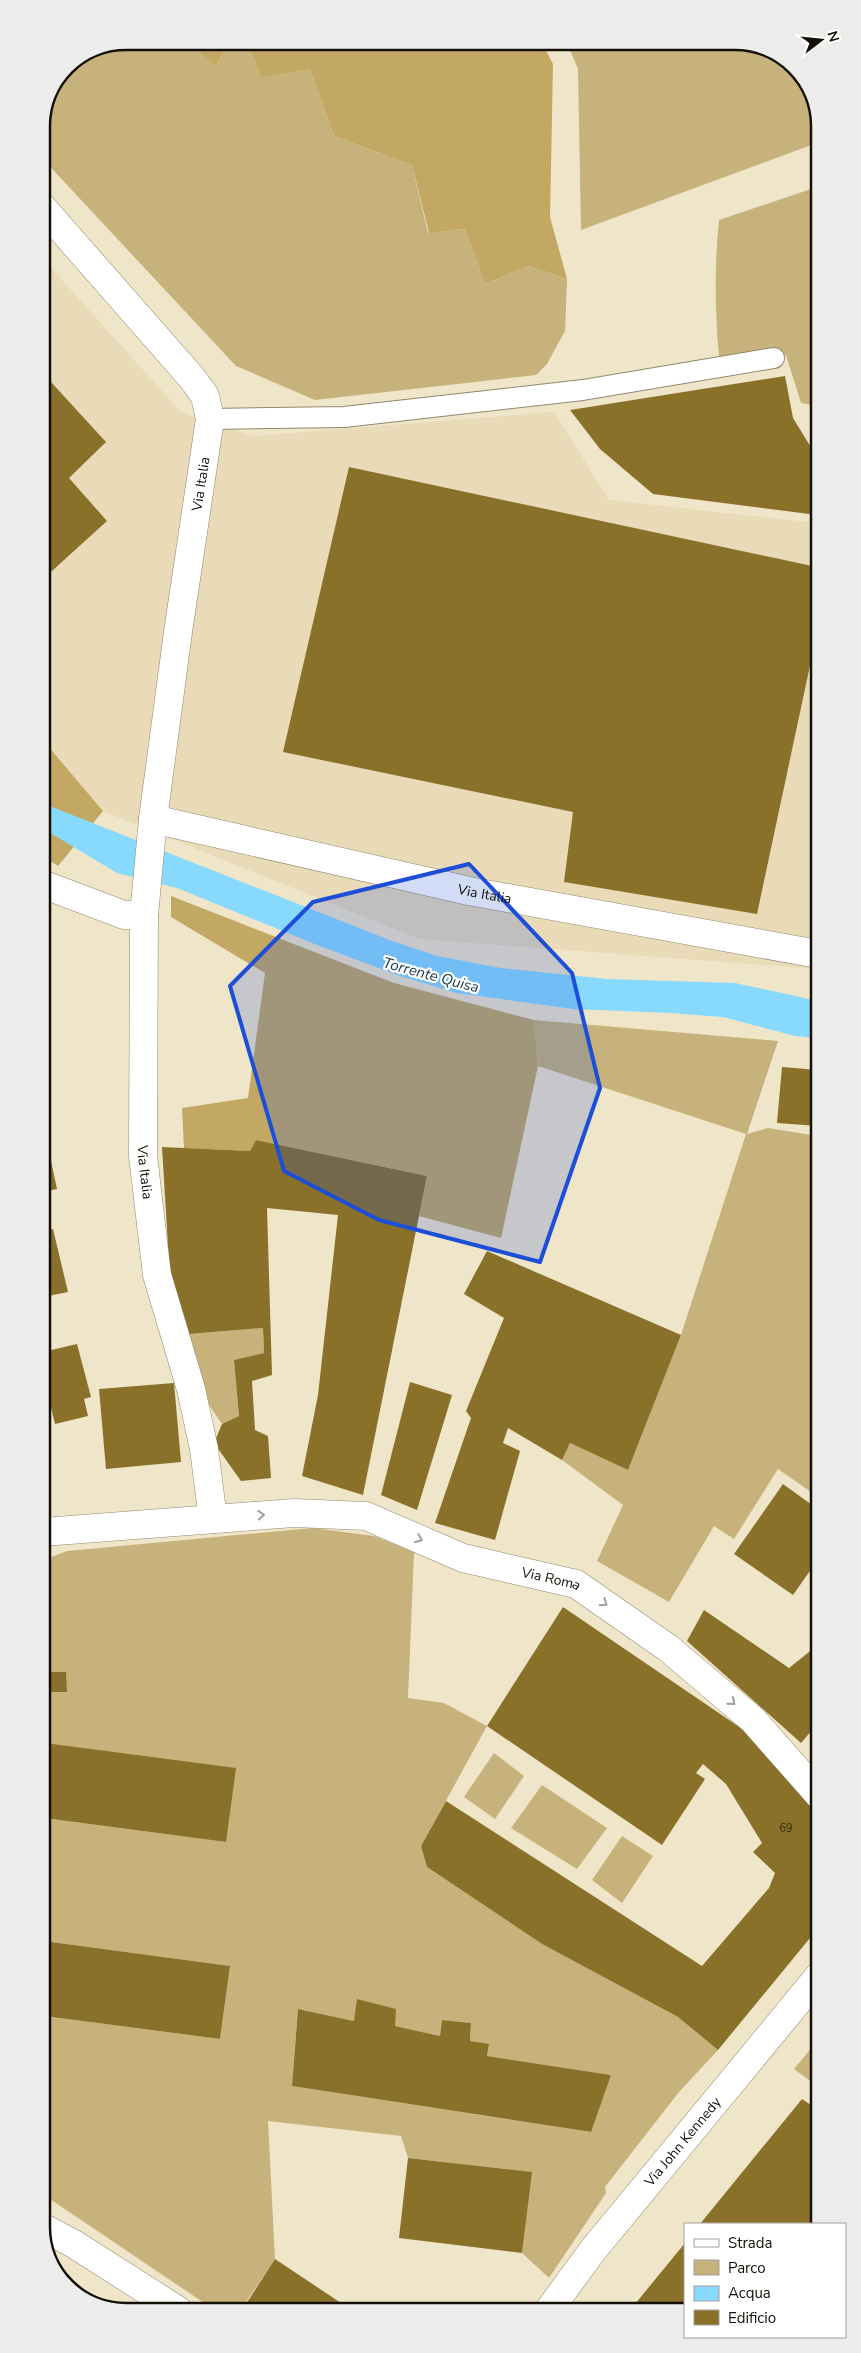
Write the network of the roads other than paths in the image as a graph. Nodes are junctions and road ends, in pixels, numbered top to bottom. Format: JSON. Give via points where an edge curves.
{"nodes":[{"id":1,"x":50,"y":216,"type":"edge"},
{"id":2,"x":774,"y":358,"type":"dead end"},
{"id":3,"x":210,"y":419,"type":"junction"},
{"id":4,"x":154,"y":819,"type":"junction"},
{"id":5,"x":50,"y":887,"type":"edge"},
{"id":6,"x":144,"y":915,"type":"junction"},
{"id":7,"x":811,"y":953,"type":"edge"},
{"id":8,"x":213,"y":1519,"type":"junction"},
{"id":9,"x":50,"y":1531,"type":"edge"},
{"id":10,"x":811,"y":1786,"type":"edge"},
{"id":11,"x":811,"y":1986,"type":"edge"},
{"id":12,"x":50,"y":2231,"type":"edge"},
{"id":13,"x":167,"y":2303,"type":"edge"},
{"id":14,"x":554,"y":2303,"type":"edge"}],
"edges":[{"from":1,"to":3,"type":"street","name":"Via Italia","via":[[192,378],[205,396]]},
{"from":2,"to":3,"type":"lane","via":[[583,390],[353,416]]},
{"from":3,"to":4,"type":"street","name":"Via Italia"},
{"from":4,"to":6,"type":"street","name":"Via Italia"},
{"from":4,"to":7,"type":"street","name":"Via Italia","via":[[469,891]]},
{"from":5,"to":6,"type":"street","via":[[124,915]]},
{"from":6,"to":8,"type":"street","name":"Via Italia","via":[[143,1156],[157,1275],[191,1389],[204,1449]]},
{"from":8,"to":9,"type":"street","name":"Via Roma"},
{"from":8,"to":10,"type":"street","name":"Via Roma","one_way":true,"via":[[294,1513],[366,1516],[463,1558],[576,1584],[668,1648],[753,1720]]},
{"from":11,"to":14,"type":"street","name":"Via John Kennedy","via":[[593,2250]]},
{"from":12,"to":13,"type":"street"}]}
